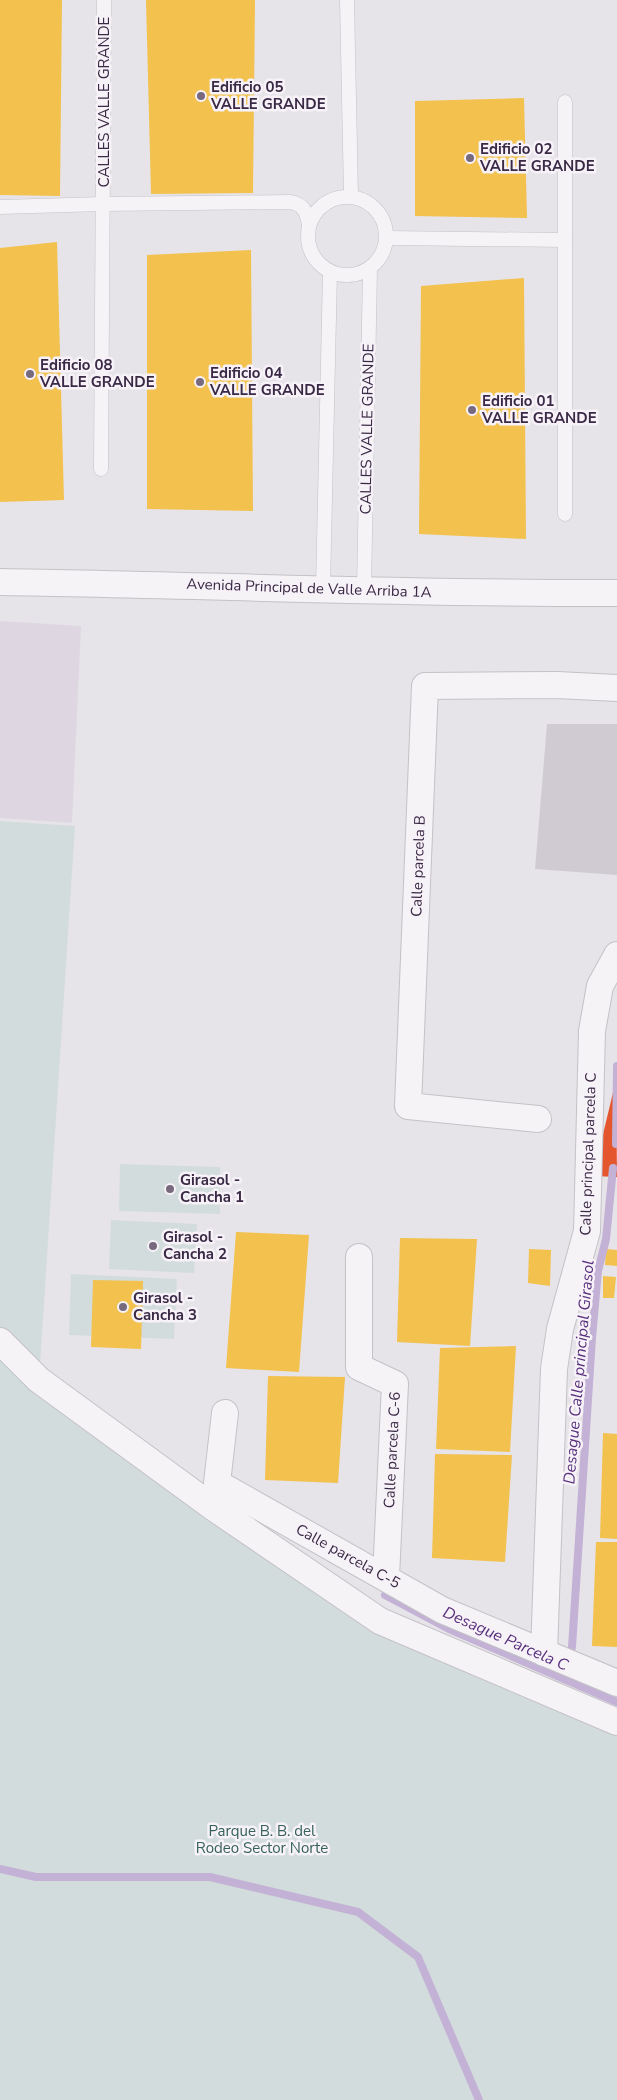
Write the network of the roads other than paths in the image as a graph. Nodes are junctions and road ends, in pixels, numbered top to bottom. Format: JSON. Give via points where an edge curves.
{"nodes":[{"id":1,"x":104,"y":0,"type":"edge"},
{"id":2,"x":347,"y":0,"type":"edge"},
{"id":3,"x":565,"y":102,"type":"dead end"},
{"id":4,"x":351,"y":196,"type":"junction"},
{"id":5,"x":103,"y":204,"type":"junction"},
{"id":6,"x":0,"y":207,"type":"edge"},
{"id":7,"x":309,"y":225,"type":"junction"},
{"id":8,"x":387,"y":238,"type":"junction"},
{"id":9,"x":565,"y":240,"type":"junction"},
{"id":10,"x":370,"y":269,"type":"junction"},
{"id":11,"x":330,"y":272,"type":"junction"},
{"id":12,"x":101,"y":469,"type":"dead end"},
{"id":13,"x":565,"y":514,"type":"dead end"},
{"id":14,"x":0,"y":582,"type":"edge"},
{"id":15,"x":323,"y":588,"type":"junction"},
{"id":16,"x":364,"y":589,"type":"junction"},
{"id":17,"x":617,"y":593,"type":"edge"},
{"id":18,"x":617,"y":688,"type":"edge"},
{"id":19,"x":617,"y":956,"type":"edge"},
{"id":20,"x":538,"y":1119,"type":"dead end"},
{"id":21,"x":359,"y":1257,"type":"dead end"},
{"id":22,"x":0,"y":1341,"type":"edge"},
{"id":23,"x":225,"y":1413,"type":"dead end"},
{"id":24,"x":386,"y":1577,"type":"junction"},
{"id":25,"x":544,"y":1653,"type":"junction"},
{"id":26,"x":617,"y":1683,"type":"edge"},
{"id":27,"x":617,"y":1722,"type":"edge"}],
"edges":[{"from":1,"to":5,"type":"lane","name":"CALLES VALLE GRANDE"},
{"from":2,"to":4,"type":"lane"},
{"from":3,"to":9,"type":"lane"},
{"from":4,"to":7,"type":"lane","via":[[325,203]]},
{"from":4,"to":8,"type":"lane","via":[[363,199],[381,215]]},
{"from":5,"to":6,"type":"lane","name":"CALLES VALLE GRANDE"},
{"from":5,"to":7,"type":"lane","name":"CALLES VALLE GRANDE","via":[[290,202],[305,209]]},
{"from":5,"to":12,"type":"lane","name":"CALLES VALLE GRANDE"},
{"from":7,"to":11,"type":"lane","name":"CALLES VALLE GRANDE","via":[[311,252]]},
{"from":8,"to":9,"type":"lane"},
{"from":8,"to":10,"type":"lane","via":[[385,250]]},
{"from":9,"to":13,"type":"lane"},
{"from":10,"to":11,"type":"lane","via":[[357,275],[343,276]]},
{"from":10,"to":16,"type":"lane","name":"CALLES VALLE GRANDE"},
{"from":11,"to":15,"type":"lane"},
{"from":14,"to":15,"type":"street","name":"Avenida Principal de Valle Arriba 1A"},
{"from":15,"to":16,"type":"street","name":"Avenida Principal de Valle Arriba 1A"},
{"from":16,"to":17,"type":"street","name":"Avenida Principal de Valle Arriba 1A"},
{"from":18,"to":20,"type":"street","name":"Calle parcela B","via":[[425,686],[408,1106]]},
{"from":19,"to":25,"type":"street","name":"Calle principal parcela C","via":[[600,986],[592,1031],[587,1231],[560,1329],[554,1369]]},
{"from":21,"to":24,"type":"street","name":"Calle parcela C-6","via":[[359,1367],[395,1384]]},
{"from":22,"to":27,"type":"street","via":[[47,1386],[214,1508],[380,1621]]},
{"from":23,"to":24,"type":"street","name":"Calle parcela C-5","via":[[217,1483]]},
{"from":24,"to":25,"type":"street","name":"Calle parcela C-5","via":[[442,1610]]},
{"from":25,"to":26,"type":"street","name":"Calle parcela C-5"}]}
